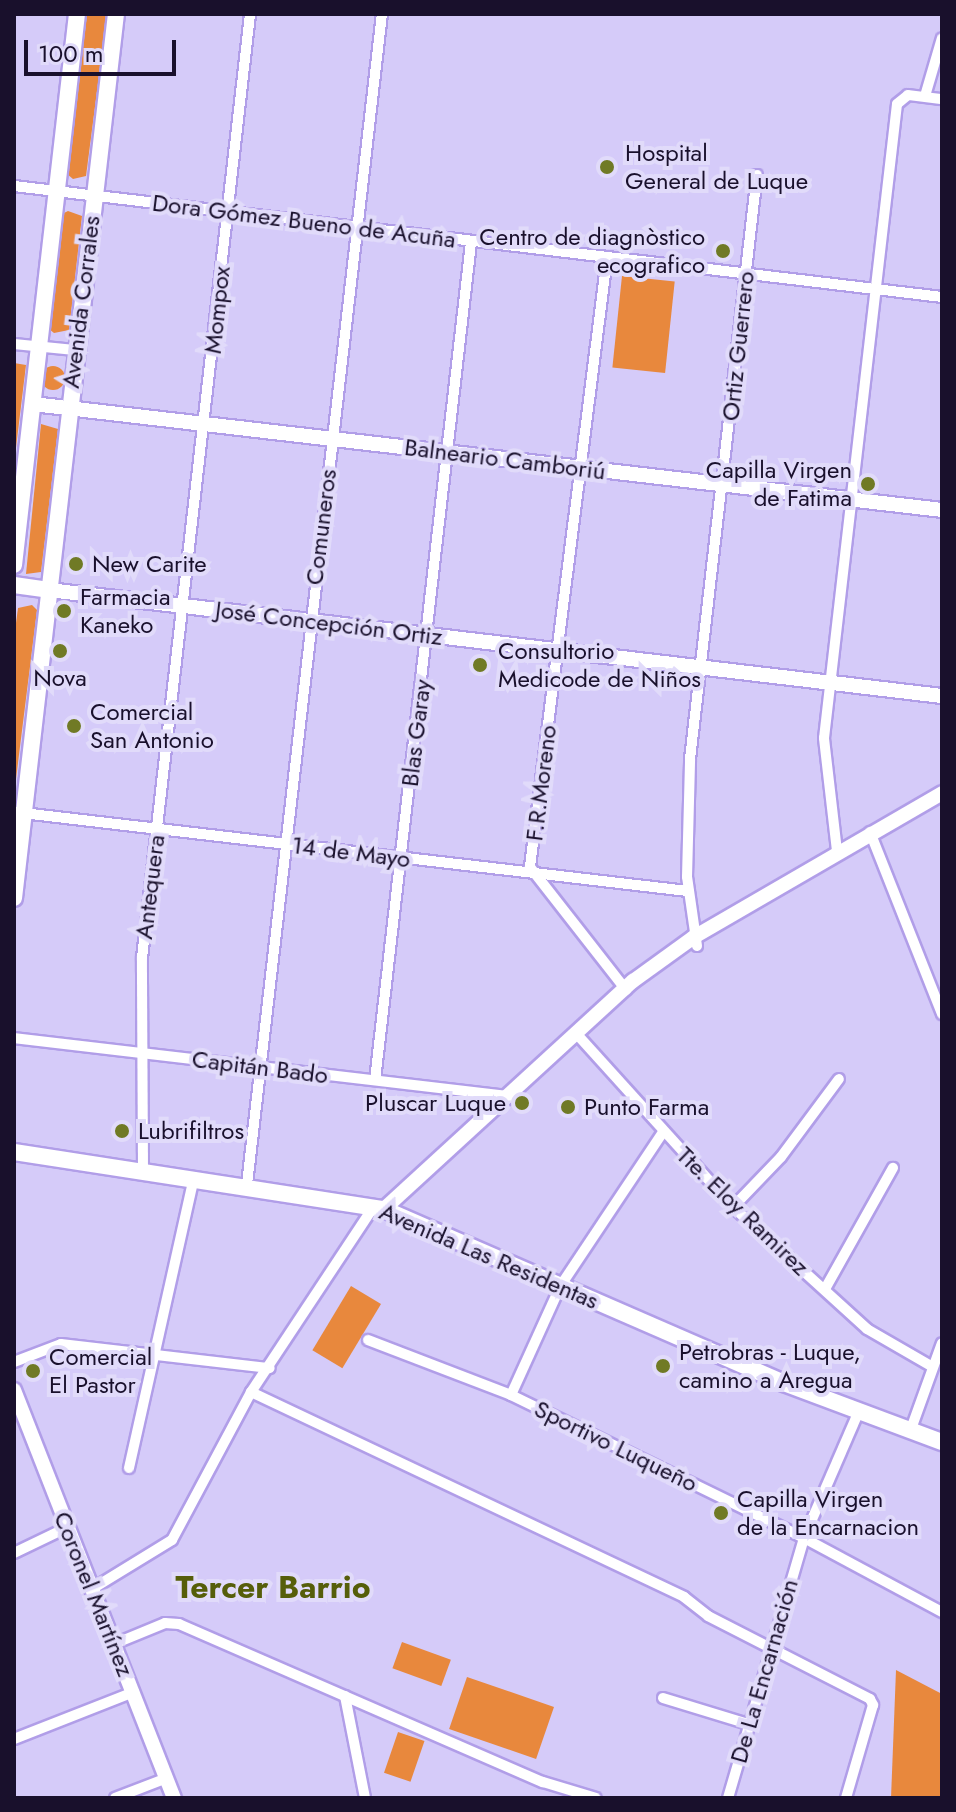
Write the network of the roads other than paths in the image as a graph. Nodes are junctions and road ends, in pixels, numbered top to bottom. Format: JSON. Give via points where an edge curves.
{"nodes":[{"id":1,"x":77,"y":14,"type":"edge"},
{"id":2,"x":116,"y":14,"type":"edge"},
{"id":3,"x":250,"y":14,"type":"edge"},
{"id":4,"x":382,"y":14,"type":"edge"},
{"id":5,"x":942,"y":38,"type":"edge"},
{"id":6,"x":925,"y":96,"type":"junction"},
{"id":7,"x":942,"y":99,"type":"edge"},
{"id":8,"x":757,"y":175,"type":"dead end"},
{"id":9,"x":14,"y":186,"type":"edge"},
{"id":10,"x":56,"y":191,"type":"junction"},
{"id":11,"x":94,"y":195,"type":"junction"},
{"id":12,"x":228,"y":212,"type":"junction"},
{"id":13,"x":354,"y":227,"type":"junction"},
{"id":14,"x":471,"y":242,"type":"junction"},
{"id":15,"x":607,"y":258,"type":"junction"},
{"id":16,"x":746,"y":273,"type":"junction"},
{"id":17,"x":879,"y":290,"type":"junction"},
{"id":18,"x":942,"y":297,"type":"edge"},
{"id":19,"x":14,"y":344,"type":"edge"},
{"id":20,"x":39,"y":346,"type":"junction"},
{"id":21,"x":75,"y":350,"type":"junction"},
{"id":22,"x":33,"y":404,"type":"junction"},
{"id":23,"x":69,"y":408,"type":"junction"},
{"id":24,"x":205,"y":424,"type":"junction"},
{"id":25,"x":331,"y":439,"type":"junction"},
{"id":26,"x":448,"y":452,"type":"junction"},
{"id":27,"x":581,"y":468,"type":"junction"},
{"id":28,"x":722,"y":484,"type":"junction"},
{"id":29,"x":852,"y":500,"type":"junction"},
{"id":30,"x":942,"y":510,"type":"edge"},
{"id":31,"x":14,"y":565,"type":"edge"},
{"id":32,"x":14,"y":585,"type":"edge"},
{"id":33,"x":49,"y":590,"type":"junction"},
{"id":34,"x":184,"y":606,"type":"junction"},
{"id":35,"x":311,"y":621,"type":"junction"},
{"id":36,"x":427,"y":635,"type":"junction"},
{"id":37,"x":558,"y":650,"type":"junction"},
{"id":38,"x":701,"y":667,"type":"junction"},
{"id":39,"x":830,"y":683,"type":"junction"},
{"id":40,"x":942,"y":696,"type":"edge"},
{"id":41,"x":942,"y":793,"type":"edge"},
{"id":42,"x":942,"y":804,"type":"edge"},
{"id":43,"x":19,"y":813,"type":"edge"},
{"id":44,"x":157,"y":829,"type":"junction"},
{"id":45,"x":872,"y":837,"type":"junction"},
{"id":46,"x":285,"y":844,"type":"junction"},
{"id":47,"x":837,"y":851,"type":"junction"},
{"id":48,"x":401,"y":858,"type":"junction"},
{"id":49,"x":533,"y":873,"type":"junction"},
{"id":50,"x":688,"y":891,"type":"junction"},
{"id":51,"x":14,"y":898,"type":"edge"},
{"id":52,"x":695,"y":942,"type":"junction"},
{"id":53,"x":627,"y":989,"type":"junction"},
{"id":54,"x":942,"y":1014,"type":"edge"},
{"id":55,"x":575,"y":1032,"type":"junction"},
{"id":56,"x":14,"y":1038,"type":"edge"},
{"id":57,"x":141,"y":1053,"type":"junction"},
{"id":58,"x":260,"y":1067,"type":"junction"},
{"id":59,"x":839,"y":1079,"type":"dead end"},
{"id":60,"x":375,"y":1080,"type":"junction"},
{"id":61,"x":505,"y":1096,"type":"junction"},
{"id":62,"x":663,"y":1132,"type":"junction"},
{"id":63,"x":14,"y":1152,"type":"edge"},
{"id":64,"x":893,"y":1168,"type":"dead end"},
{"id":65,"x":143,"y":1169,"type":"junction"},
{"id":66,"x":194,"y":1177,"type":"junction"},
{"id":67,"x":247,"y":1184,"type":"junction"},
{"id":68,"x":379,"y":1207,"type":"junction"},
{"id":69,"x":733,"y":1207,"type":"junction"},
{"id":70,"x":561,"y":1285,"type":"junction"},
{"id":71,"x":825,"y":1289,"type":"junction"},
{"id":72,"x":368,"y":1340,"type":"dead end"},
{"id":73,"x":942,"y":1343,"type":"edge"},
{"id":74,"x":153,"y":1356,"type":"junction"},
{"id":75,"x":14,"y":1362,"type":"edge"},
{"id":76,"x":931,"y":1366,"type":"junction"},
{"id":77,"x":270,"y":1368,"type":"junction"},
{"id":78,"x":14,"y":1390,"type":"edge"},
{"id":79,"x":251,"y":1392,"type":"junction"},
{"id":80,"x":511,"y":1395,"type":"junction"},
{"id":81,"x":859,"y":1411,"type":"junction"},
{"id":82,"x":911,"y":1429,"type":"junction"},
{"id":83,"x":942,"y":1442,"type":"edge"},
{"id":84,"x":129,"y":1468,"type":"dead end"},
{"id":85,"x":68,"y":1527,"type":"junction"},
{"id":86,"x":804,"y":1538,"type":"junction"},
{"id":87,"x":14,"y":1553,"type":"edge"},
{"id":88,"x":92,"y":1589,"type":"junction"},
{"id":89,"x":942,"y":1612,"type":"edge"},
{"id":90,"x":114,"y":1644,"type":"junction"},
{"id":91,"x":768,"y":1648,"type":"junction"},
{"id":92,"x":134,"y":1692,"type":"junction"},
{"id":93,"x":345,"y":1696,"type":"junction"},
{"id":94,"x":663,"y":1698,"type":"dead end"},
{"id":95,"x":748,"y":1724,"type":"junction"},
{"id":96,"x":14,"y":1739,"type":"edge"},
{"id":97,"x":167,"y":1778,"type":"junction"},
{"id":98,"x":115,"y":1798,"type":"edge"},
{"id":99,"x":174,"y":1798,"type":"edge"},
{"id":100,"x":365,"y":1798,"type":"edge"},
{"id":101,"x":596,"y":1798,"type":"edge"},
{"id":102,"x":728,"y":1798,"type":"edge"},
{"id":103,"x":846,"y":1798,"type":"edge"}],
"edges":[{"from":1,"to":10,"type":"main road","name":"Avenida Corrales"},
{"from":2,"to":11,"type":"main road","name":"Avenida Corrales"},
{"from":3,"to":12,"type":"street","name":"Mompox"},
{"from":4,"to":13,"type":"street","name":"Comuneros"},
{"from":5,"to":6,"type":"street"},
{"from":6,"to":7,"type":"street"},
{"from":6,"to":17,"type":"street","via":[[905,95],[897,104]]},
{"from":8,"to":16,"type":"street","name":"Ortiz Guerrero"},
{"from":9,"to":10,"type":"street","name":"Dora Gómez Bueno de Acuña"},
{"from":10,"to":11,"type":"street","name":"Dora Gómez Bueno de Acuña"},
{"from":10,"to":20,"type":"main road","name":"Avenida Corrales"},
{"from":11,"to":12,"type":"street","name":"Dora Gómez Bueno de Acuña"},
{"from":11,"to":21,"type":"main road","name":"Avenida Corrales"},
{"from":12,"to":13,"type":"street","name":"Dora Gómez Bueno de Acuña"},
{"from":12,"to":24,"type":"street","name":"Mompox"},
{"from":13,"to":14,"type":"street","name":"Dora Gómez Bueno de Acuña"},
{"from":13,"to":25,"type":"street","name":"Comuneros"},
{"from":14,"to":15,"type":"street","name":"Dora Gómez Bueno de Acuña"},
{"from":14,"to":26,"type":"street","name":"Blas Garay"},
{"from":15,"to":16,"type":"street","name":"Dora Gómez Bueno de Acuña"},
{"from":15,"to":27,"type":"street","name":"F.R.Moreno"},
{"from":16,"to":17,"type":"street","name":"Dora Gómez Bueno de Acuña"},
{"from":16,"to":28,"type":"street","name":"Ortiz Guerrero"},
{"from":17,"to":18,"type":"street","name":"Dora Gómez Bueno de Acuña"},
{"from":17,"to":29,"type":"street"},
{"from":19,"to":20,"type":"street"},
{"from":20,"to":21,"type":"street"},
{"from":20,"to":22,"type":"main road","name":"Avenida Corrales"},
{"from":21,"to":23,"type":"main road","name":"Avenida Corrales"},
{"from":22,"to":23,"type":"street","name":"Balneario Camboriú"},
{"from":22,"to":31,"type":"main road","name":"Avenida Corrales"},
{"from":23,"to":24,"type":"street","name":"Balneario Camboriú"},
{"from":23,"to":33,"type":"main road","name":"Avenida Corrales"},
{"from":24,"to":25,"type":"street","name":"Balneario Camboriú"},
{"from":24,"to":34,"type":"street","name":"Mompox"},
{"from":25,"to":26,"type":"street","name":"Balneario Camboriú"},
{"from":25,"to":35,"type":"street","name":"Comuneros"},
{"from":26,"to":27,"type":"street","name":"Balneario Camboriú"},
{"from":26,"to":36,"type":"street","name":"Blas Garay"},
{"from":27,"to":28,"type":"street","name":"Balneario Camboriú"},
{"from":27,"to":37,"type":"street","name":"F.R.Moreno"},
{"from":28,"to":29,"type":"street","name":"Balneario Camboriú"},
{"from":28,"to":38,"type":"street","name":"Ortiz Guerrero"},
{"from":29,"to":30,"type":"street","name":"Balneario Camboriú"},
{"from":29,"to":39,"type":"street"},
{"from":32,"to":33,"type":"main road"},
{"from":33,"to":34,"type":"street","name":"José Concepción Ortiz"},
{"from":33,"to":43,"type":"main road","name":"Avenida Corrales"},
{"from":34,"to":35,"type":"street","name":"José Concepción Ortiz"},
{"from":34,"to":44,"type":"street","name":"Antequera"},
{"from":35,"to":36,"type":"street","name":"José Concepción Ortiz"},
{"from":35,"to":46,"type":"street","name":"Comuneros"},
{"from":36,"to":37,"type":"street","name":"José Concepción Ortiz"},
{"from":36,"to":48,"type":"street","name":"Blas Garay"},
{"from":37,"to":38,"type":"street","name":"José Concepción Ortiz"},
{"from":37,"to":49,"type":"street","name":"F.R.Moreno"},
{"from":38,"to":39,"type":"street","name":"José Concepción Ortiz"},
{"from":38,"to":50,"type":"street","name":"Ortiz Guerrero","via":[[690,759]]},
{"from":39,"to":40,"type":"street","name":"José Concepción Ortiz"},
{"from":39,"to":47,"type":"street","via":[[824,756]]},
{"from":41,"to":45,"type":"street"},
{"from":42,"to":45,"type":"street"},
{"from":43,"to":44,"type":"street","name":"14 de Mayo"},
{"from":43,"to":51,"type":"main road","name":"Avenida Corrales"},
{"from":44,"to":46,"type":"street","name":"14 de Mayo"},
{"from":44,"to":57,"type":"street","name":"Antequera","via":[[142,958]]},
{"from":45,"to":47,"type":"street"},
{"from":45,"to":52,"type":"street"},
{"from":45,"to":54,"type":"street"},
{"from":46,"to":48,"type":"street","name":"14 de Mayo"},
{"from":46,"to":58,"type":"street","name":"Comuneros"},
{"from":47,"to":52,"type":"street"},
{"from":48,"to":49,"type":"street","name":"14 de Mayo"},
{"from":48,"to":60,"type":"street","name":"Blas Garay"},
{"from":49,"to":50,"type":"street","name":"14 de Mayo"},
{"from":49,"to":53,"type":"street","name":"F.R.Moreno"},
{"from":50,"to":52,"type":"street","name":"Ortiz Guerrero"},
{"from":52,"to":53,"type":"street","via":[[638,988]]},
{"from":53,"to":55,"type":"street"},
{"from":55,"to":61,"type":"street"},
{"from":55,"to":62,"type":"street","name":"Tte. Eloy Ramirez"},
{"from":56,"to":57,"type":"street","name":"Capitán Bado"},
{"from":57,"to":58,"type":"street","name":"Capitán Bado"},
{"from":57,"to":65,"type":"street","name":"Antequera"},
{"from":58,"to":60,"type":"street","name":"Capitán Bado"},
{"from":58,"to":67,"type":"street","name":"Comuneros"},
{"from":59,"to":69,"type":"street","via":[[781,1157]]},
{"from":60,"to":61,"type":"street","name":"Capitán Bado"},
{"from":61,"to":68,"type":"street"},
{"from":62,"to":69,"type":"street","name":"Tte. Eloy Ramirez"},
{"from":62,"to":70,"type":"street"},
{"from":63,"to":65,"type":"main road","name":"Avenida Las Residentas"},
{"from":64,"to":71,"type":"street"},
{"from":65,"to":66,"type":"main road","name":"Avenida Las Residentas"},
{"from":66,"to":67,"type":"main road","name":"Avenida Las Residentas"},
{"from":66,"to":74,"type":"street"},
{"from":67,"to":68,"type":"main road","name":"Avenida Las Residentas"},
{"from":68,"to":70,"type":"main road","name":"Avenida Las Residentas"},
{"from":68,"to":77,"type":"street"},
{"from":69,"to":71,"type":"street","name":"Tte. Eloy Ramirez"},
{"from":70,"to":80,"type":"street"},
{"from":70,"to":81,"type":"main road","name":"Avenida Las Residentas"},
{"from":71,"to":76,"type":"street","name":"Tte. Eloy Ramirez","via":[[883,1341]]},
{"from":72,"to":80,"type":"street","name":"Sportivo Luqueño"},
{"from":73,"to":76,"type":"street"},
{"from":74,"to":75,"type":"street","via":[[61,1344]]},
{"from":74,"to":77,"type":"street"},
{"from":74,"to":84,"type":"street"},
{"from":76,"to":82,"type":"street"},
{"from":77,"to":79,"type":"street"},
{"from":78,"to":85,"type":"street","name":"Coronel Martínez"},
{"from":79,"to":88,"type":"street","via":[[172,1540]]},
{"from":79,"to":91,"type":"street","via":[[684,1597]]},
{"from":80,"to":86,"type":"street","name":"Sportivo Luqueño"},
{"from":81,"to":82,"type":"main road","name":"Avenida Las Residentas"},
{"from":81,"to":86,"type":"street","name":"De La Encarnación"},
{"from":82,"to":83,"type":"main road","name":"Avenida Las Residentas"},
{"from":85,"to":87,"type":"street"},
{"from":85,"to":88,"type":"street","name":"Coronel Martínez"},
{"from":86,"to":89,"type":"street","name":"Sportivo Luqueño"},
{"from":86,"to":91,"type":"street","name":"De La Encarnación"},
{"from":88,"to":90,"type":"street","name":"Coronel Martínez"},
{"from":90,"to":92,"type":"street","name":"Coronel Martínez"},
{"from":90,"to":93,"type":"street","via":[[165,1623],[179,1624]]},
{"from":91,"to":95,"type":"street","name":"De La Encarnación"},
{"from":91,"to":103,"type":"street","via":[[872,1701]]},
{"from":92,"to":96,"type":"street"},
{"from":92,"to":97,"type":"street","name":"Coronel Martínez"},
{"from":93,"to":100,"type":"street"},
{"from":93,"to":101,"type":"street","via":[[543,1782]]},
{"from":94,"to":95,"type":"street"},
{"from":95,"to":102,"type":"street","name":"De La Encarnación"},
{"from":97,"to":98,"type":"street"},
{"from":97,"to":99,"type":"street","name":"Coronel Martínez"}]}
